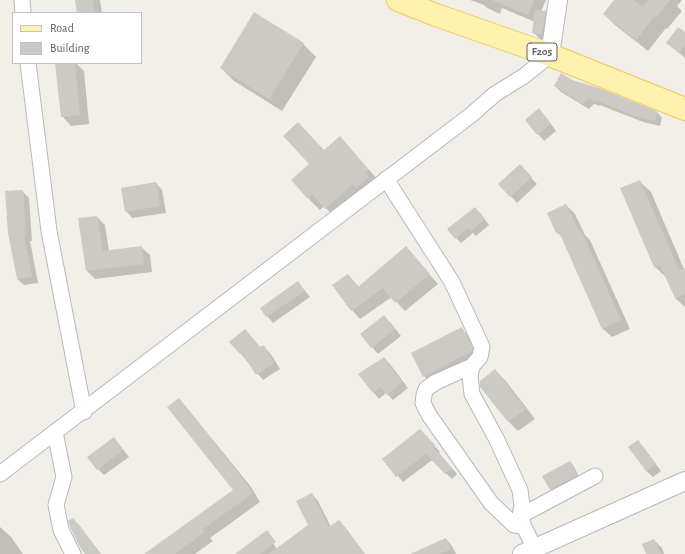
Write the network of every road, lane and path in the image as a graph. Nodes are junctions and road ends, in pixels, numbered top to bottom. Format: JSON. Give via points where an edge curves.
{"nodes":[{"id":1,"x":22,"y":0,"type":"edge"},
{"id":2,"x":398,"y":0,"type":"edge"},
{"id":3,"x":558,"y":0,"type":"edge"},
{"id":4,"x":23,"y":12,"type":"edge"},
{"id":5,"x":550,"y":55,"type":"junction"},
{"id":6,"x":28,"y":64,"type":"edge"},
{"id":7,"x":685,"y":109,"type":"edge"},
{"id":8,"x":386,"y":179,"type":"junction"},
{"id":9,"x":472,"y":366,"type":"junction"},
{"id":10,"x":84,"y":412,"type":"junction"},
{"id":11,"x":54,"y":432,"type":"junction"},
{"id":12,"x":0,"y":474,"type":"edge"},
{"id":13,"x":595,"y":476,"type":"dead end"},
{"id":14,"x":685,"y":482,"type":"edge"},
{"id":15,"x":522,"y":522,"type":"junction"},
{"id":16,"x":528,"y":551,"type":"edge"},
{"id":17,"x":73,"y":554,"type":"edge"}],
"edges":[{"from":1,"to":4,"type":"street"},
{"from":2,"to":5,"type":"main road","number":"F205"},
{"from":3,"to":5,"type":"street"},
{"from":5,"to":7,"type":"main road","number":"F205"},
{"from":5,"to":8,"type":"street","via":[[524,76],[495,94]]},
{"from":6,"to":10,"type":"street","via":[[49,231]]},
{"from":8,"to":9,"type":"street","via":[[452,282],[482,347],[480,356]]},
{"from":8,"to":10,"type":"street"},
{"from":9,"to":15,"type":"street","via":[[472,394],[520,490]]},
{"from":9,"to":15,"type":"street","via":[[436,382],[426,390],[423,403],[491,502],[514,525]]},
{"from":10,"to":11,"type":"street"},
{"from":11,"to":12,"type":"street"},
{"from":11,"to":17,"type":"street","via":[[64,477],[56,505],[60,530]]},
{"from":13,"to":15,"type":"street"},
{"from":14,"to":16,"type":"street"},
{"from":15,"to":16,"type":"street"}]}
